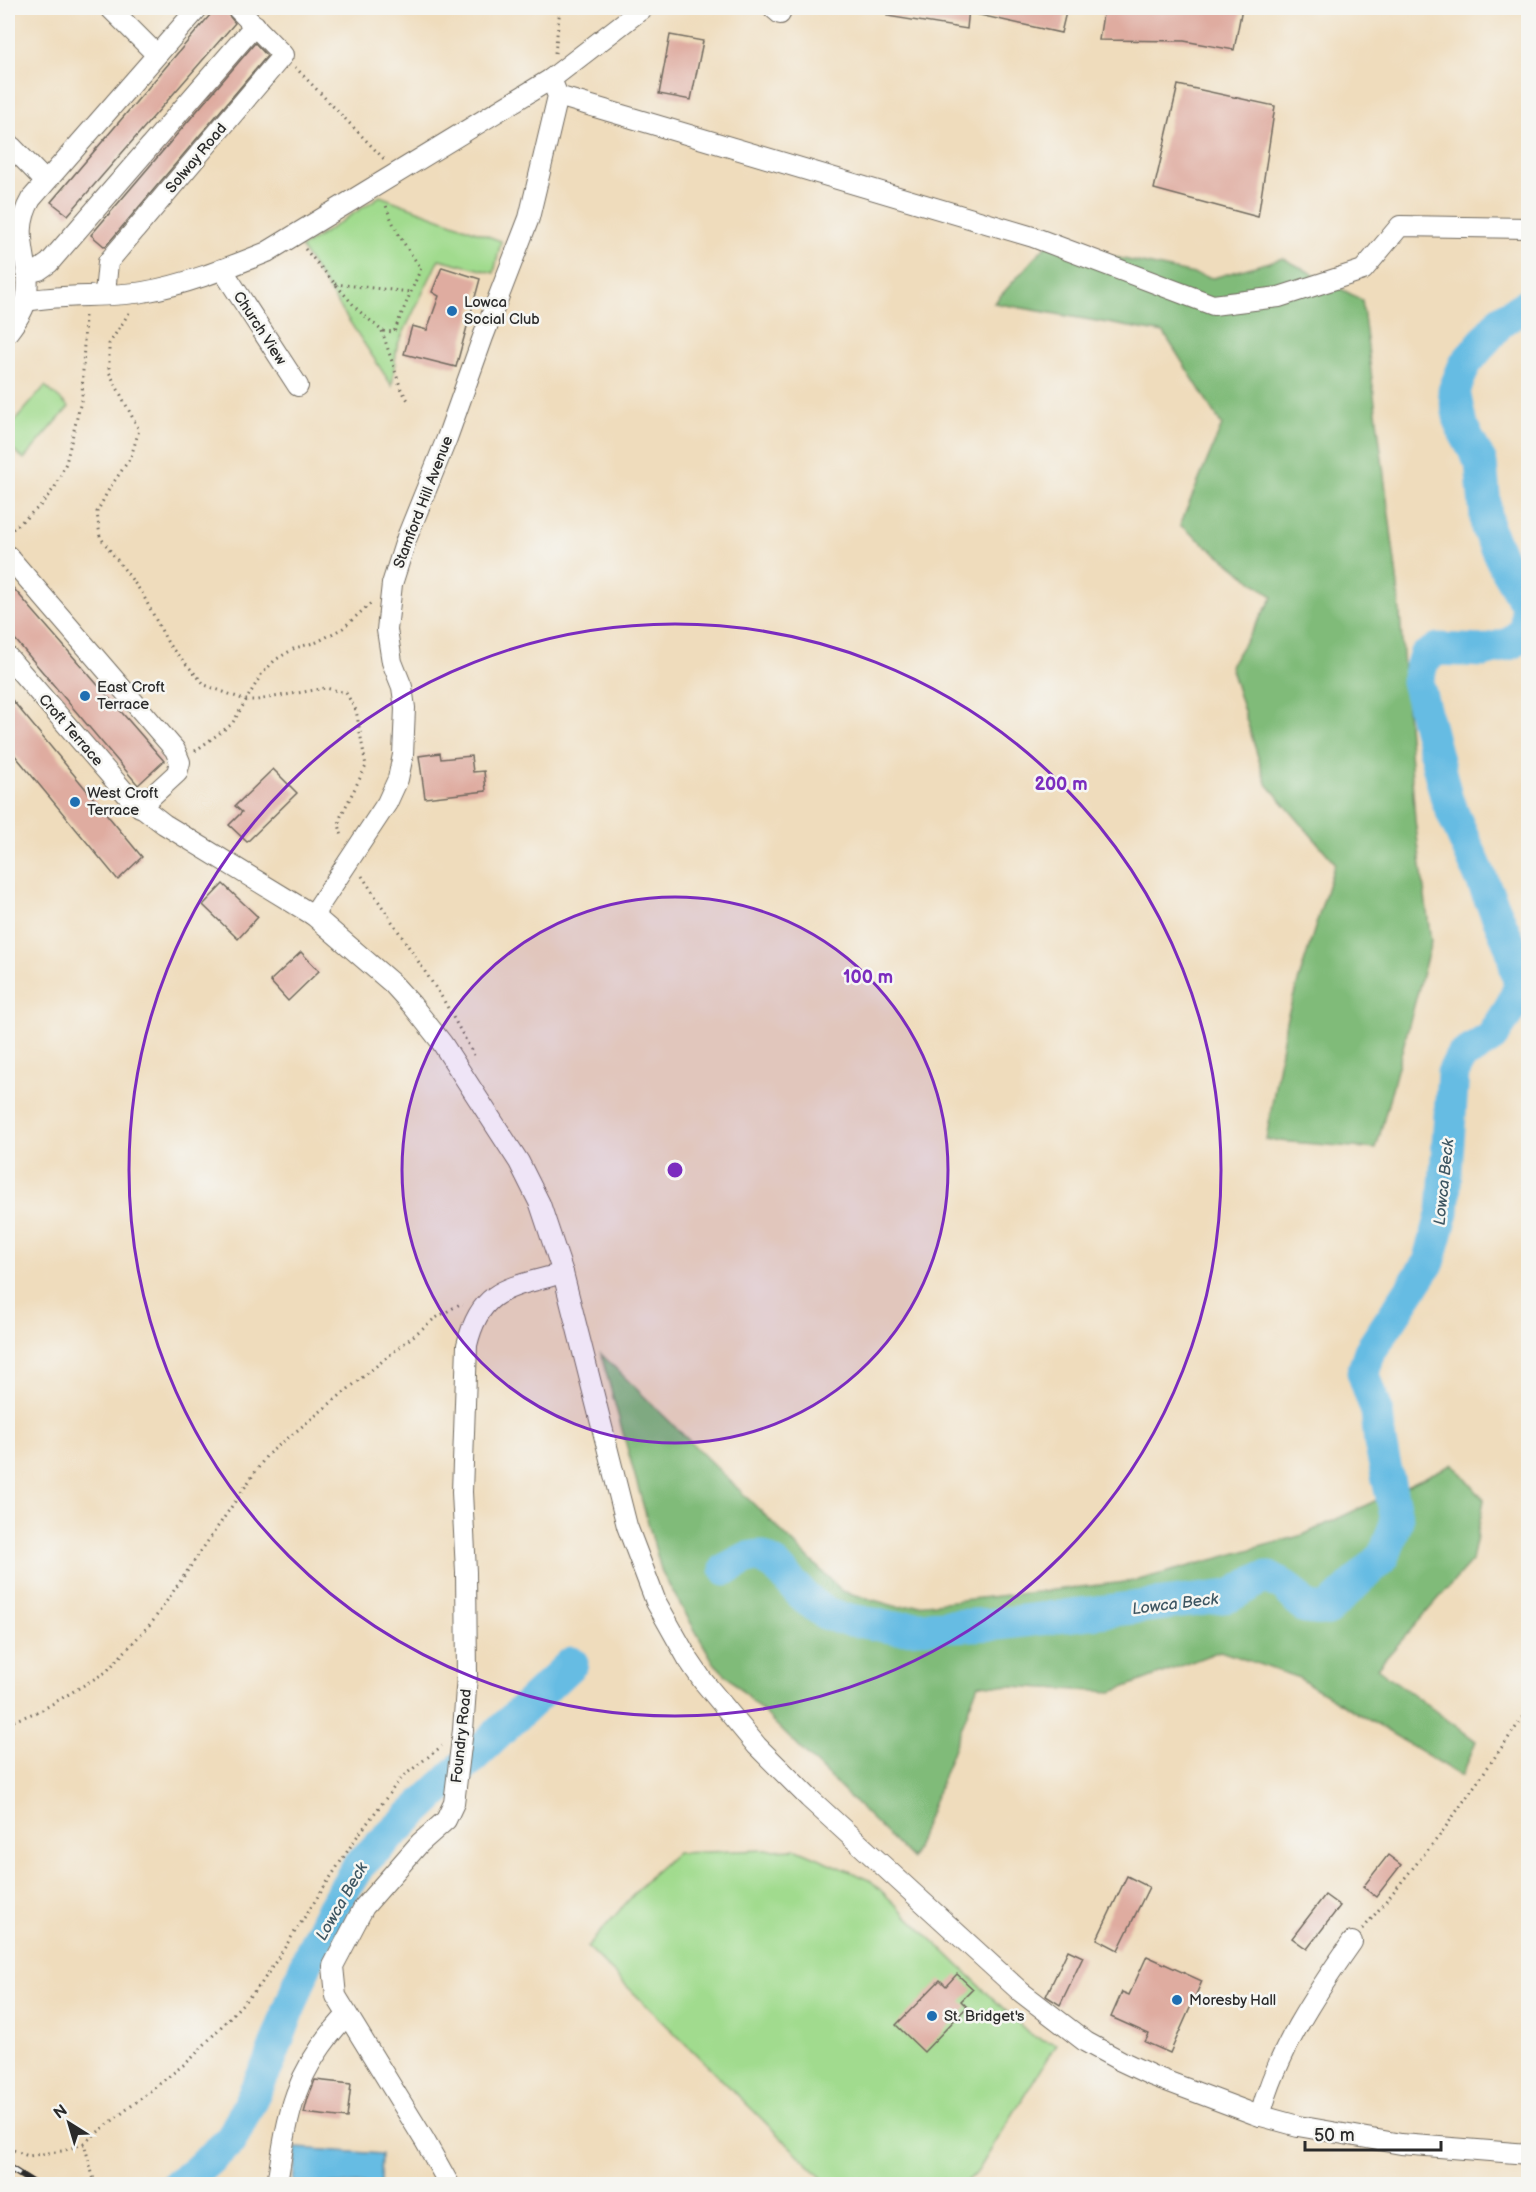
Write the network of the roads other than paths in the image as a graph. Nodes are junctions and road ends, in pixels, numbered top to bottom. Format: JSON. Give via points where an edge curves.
{"nodes":[{"id":1,"x":110,"y":8,"type":"edge"},
{"id":2,"x":198,"y":8,"type":"edge"},
{"id":3,"x":237,"y":8,"type":"edge"},
{"id":4,"x":643,"y":8,"type":"edge"},
{"id":5,"x":255,"y":25,"type":"junction"},
{"id":6,"x":156,"y":54,"type":"junction"},
{"id":7,"x":555,"y":88,"type":"junction"},
{"id":8,"x":8,"y":144,"type":"edge"},
{"id":9,"x":45,"y":181,"type":"junction"},
{"id":10,"x":1528,"y":228,"type":"edge"},
{"id":11,"x":21,"y":234,"type":"junction"},
{"id":12,"x":8,"y":249,"type":"edge"},
{"id":13,"x":222,"y":269,"type":"junction"},
{"id":14,"x":26,"y":273,"type":"junction"},
{"id":15,"x":105,"y":294,"type":"junction"},
{"id":16,"x":26,"y":301,"type":"junction"},
{"id":17,"x":8,"y":332,"type":"edge"},
{"id":18,"x":298,"y":386,"type":"dead end"},
{"id":19,"x":8,"y":556,"type":"edge"},
{"id":20,"x":8,"y":657,"type":"edge"},
{"id":21,"x":140,"y":807,"type":"junction"},
{"id":22,"x":313,"y":915,"type":"junction"},
{"id":23,"x":563,"y":1273,"type":"junction"},
{"id":24,"x":1352,"y":1942,"type":"road end"},
{"id":25,"x":347,"y":2015,"type":"junction"},
{"id":26,"x":1260,"y":2115,"type":"junction"},
{"id":27,"x":1528,"y":2154,"type":"edge"},
{"id":28,"x":277,"y":2184,"type":"edge"},
{"id":29,"x":449,"y":2184,"type":"edge"}],
"edges":[{"from":1,"to":6,"type":"street"},
{"from":2,"to":6,"type":"street"},
{"from":3,"to":5,"type":"street"},
{"from":4,"to":7,"type":"street"},
{"from":5,"to":14,"type":"street","via":[[49,264]]},
{"from":5,"to":15,"type":"street","name":"Solway Road","via":[[284,55],[108,262]]},
{"from":6,"to":9,"type":"street"},
{"from":7,"to":10,"type":"street","via":[[1033,237],[1212,306],[1279,297],[1363,270],[1400,226]]},
{"from":7,"to":13,"type":"street","via":[[397,173],[267,252]]},
{"from":7,"to":22,"type":"street","name":"Stamford Hill Avenue","via":[[529,218],[392,584],[387,630],[405,708],[398,779],[381,812]]},
{"from":8,"to":9,"type":"street"},
{"from":9,"to":11,"type":"street","via":[[23,212]]},
{"from":11,"to":12,"type":"street"},
{"from":11,"to":14,"type":"street"},
{"from":13,"to":15,"type":"street","via":[[167,287]]},
{"from":13,"to":18,"type":"street","name":"Church View"},
{"from":14,"to":16,"type":"street"},
{"from":15,"to":16,"type":"street"},
{"from":16,"to":17,"type":"street"},
{"from":19,"to":21,"type":"street","via":[[175,750],[180,762],[177,774]]},
{"from":20,"to":21,"type":"street","name":"Croft Terrace"},
{"from":21,"to":22,"type":"street","name":"Croft Terrace"},
{"from":22,"to":23,"type":"street","name":"Croft Terrace","via":[[393,984],[442,1043],[531,1182]]},
{"from":23,"to":25,"type":"street","name":"Foundry Road","via":[[499,1293],[486,1302],[478,1311],[466,1345],[462,1492],[467,1675],[453,1803],[446,1820],[364,1907],[333,1966],[336,1996]]},
{"from":23,"to":26,"type":"street","name":"Croft Terrace","via":[[627,1526],[642,1567],[656,1602],[688,1659],[735,1721],[809,1798],[973,1949],[1086,2042],[1153,2076]]},
{"from":24,"to":26,"type":"street","via":[[1295,2029],[1269,2083]]},
{"from":25,"to":28,"type":"street","via":[[322,2044],[302,2077],[286,2125]]},
{"from":25,"to":29,"type":"street","name":"Foundry Road"},
{"from":26,"to":27,"type":"street","name":"Croft Terrace","via":[[1337,2134],[1401,2144]]}]}
